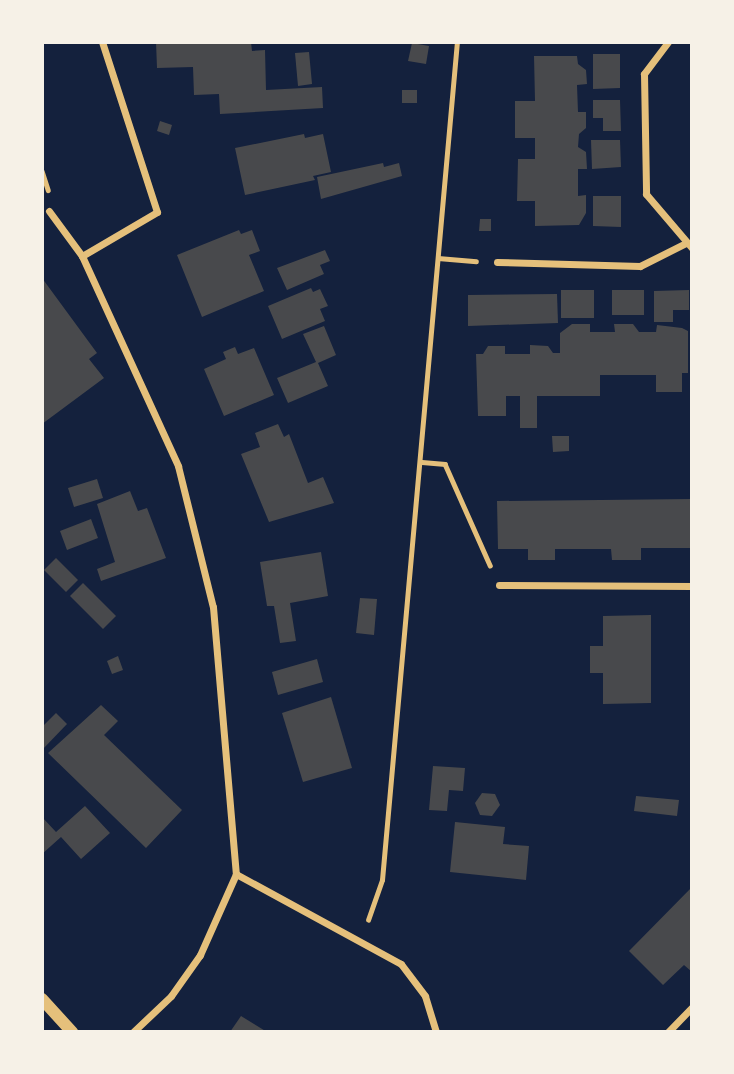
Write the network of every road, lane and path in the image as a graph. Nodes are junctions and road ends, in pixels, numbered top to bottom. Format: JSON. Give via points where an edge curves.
{"nodes":[{"id":1,"x":102,"y":42,"type":"edge"},
{"id":2,"x":457,"y":42,"type":"edge"},
{"id":3,"x":668,"y":42,"type":"edge"},
{"id":4,"x":49,"y":211,"type":"dead end"},
{"id":5,"x":689,"y":246,"type":"edge"},
{"id":6,"x":82,"y":256,"type":"junction"},
{"id":7,"x":438,"y":258,"type":"junction"},
{"id":8,"x":497,"y":262,"type":"joint"},
{"id":9,"x":422,"y":462,"type":"junction"},
{"id":10,"x":499,"y":585,"type":"joint"},
{"id":11,"x":692,"y":586,"type":"edge"},
{"id":12,"x":236,"y":874,"type":"junction"},
{"id":13,"x":358,"y":938,"type":"junction"},
{"id":14,"x":42,"y":999,"type":"edge"},
{"id":15,"x":692,"y":1007,"type":"edge"},
{"id":16,"x":72,"y":1032,"type":"edge"},
{"id":17,"x":132,"y":1032,"type":"edge"},
{"id":18,"x":436,"y":1032,"type":"edge"},
{"id":19,"x":668,"y":1032,"type":"edge"}],
"edges":[{"from":1,"to":6,"type":"street","via":[[157,212]]},
{"from":2,"to":7,"type":"path"},
{"from":3,"to":5,"type":"street","via":[[643,74],[646,194]]},
{"from":4,"to":6,"type":"street"},
{"from":5,"to":8,"type":"street","via":[[640,266]]},
{"from":6,"to":12,"type":"street","via":[[178,466],[214,607]]},
{"from":7,"to":8,"type":"path"},
{"from":7,"to":9,"type":"path"},
{"from":9,"to":10,"type":"path","via":[[445,464]]},
{"from":9,"to":13,"type":"path","via":[[382,880],[375,909]]},
{"from":10,"to":11,"type":"street"},
{"from":12,"to":13,"type":"street"},
{"from":12,"to":17,"type":"street","via":[[200,955],[171,996]]},
{"from":13,"to":18,"type":"street","via":[[401,964],[425,996]]},
{"from":14,"to":16,"type":"street"},
{"from":15,"to":19,"type":"street"}]}
